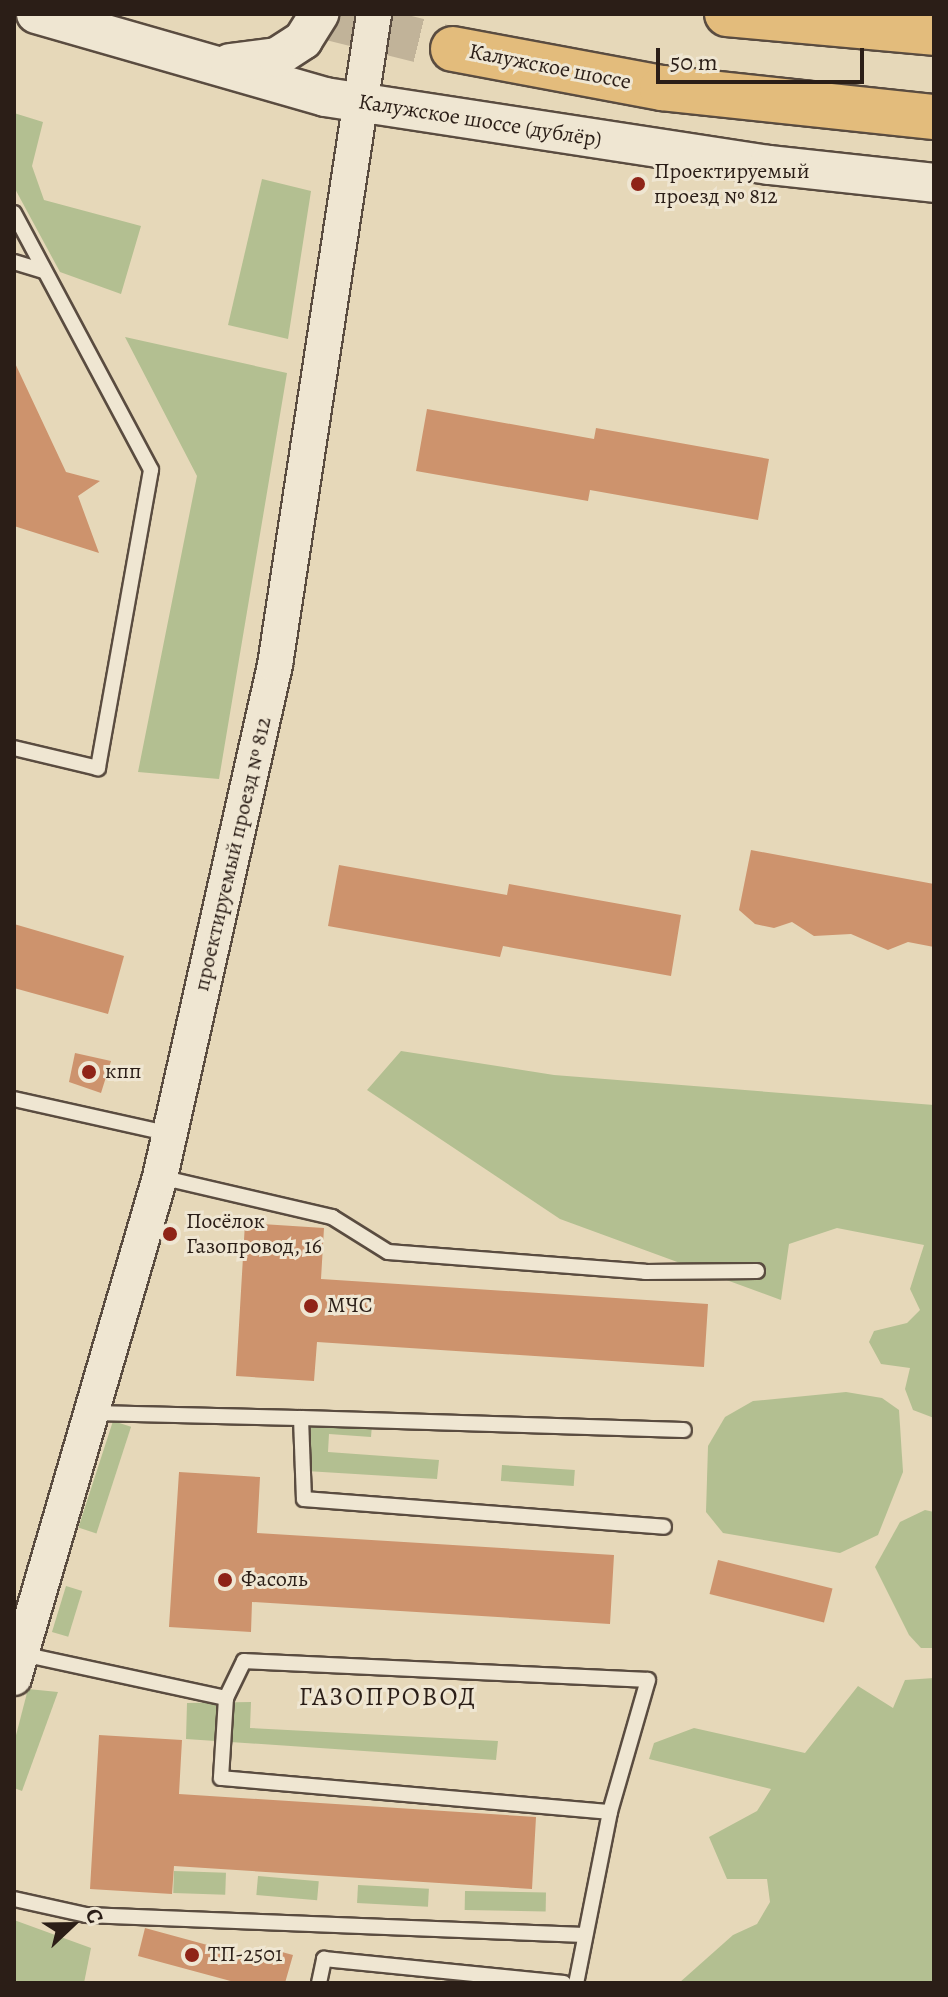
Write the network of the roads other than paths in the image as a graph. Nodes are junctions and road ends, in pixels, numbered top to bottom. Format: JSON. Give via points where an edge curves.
{"nodes":[{"id":1,"x":36,"y":14,"type":"edge"},
{"id":2,"x":319,"y":14,"type":"edge"},
{"id":3,"x":374,"y":14,"type":"edge"},
{"id":4,"x":727,"y":14,"type":"edge"},
{"id":5,"x":934,"y":33,"type":"edge"},
{"id":6,"x":453,"y":49,"type":"tunnel mouth"},
{"id":7,"x":207,"y":63,"type":"junction"},
{"id":8,"x":358,"y":102,"type":"junction"},
{"id":9,"x":934,"y":117,"type":"edge"},
{"id":10,"x":934,"y":183,"type":"edge"},
{"id":11,"x":14,"y":213,"type":"edge"},
{"id":12,"x":14,"y":262,"type":"edge"},
{"id":13,"x":44,"y":271,"type":"junction"},
{"id":14,"x":14,"y":748,"type":"edge"},
{"id":15,"x":14,"y":1099,"type":"edge"},
{"id":16,"x":170,"y":1134,"type":"junction"},
{"id":17,"x":160,"y":1177,"type":"junction"},
{"id":18,"x":757,"y":1271,"type":"dead end"},
{"id":19,"x":86,"y":1413,"type":"junction"},
{"id":20,"x":301,"y":1418,"type":"junction"},
{"id":21,"x":684,"y":1430,"type":"dead end"},
{"id":22,"x":664,"y":1527,"type":"dead end"},
{"id":23,"x":18,"y":1666,"type":"edge"},
{"id":24,"x":226,"y":1698,"type":"junction"},
{"id":25,"x":610,"y":1812,"type":"junction"},
{"id":26,"x":14,"y":1899,"type":"edge"},
{"id":27,"x":585,"y":1935,"type":"junction"},
{"id":28,"x":319,"y":1983,"type":"edge"},
{"id":29,"x":564,"y":1983,"type":"edge"},
{"id":30,"x":576,"y":1983,"type":"edge"}],
"edges":[{"from":1,"to":7,"type":"main road","name":"Калужское шоссе (дублёр)"},
{"from":2,"to":7,"type":"main road","via":[[303,40],[277,57]]},
{"from":3,"to":8,"type":"street","name":"проектируемый проезд № 812"},
{"from":4,"to":5,"type":"highway"},
{"from":6,"to":9,"type":"highway","name":"Калужское шоссе","via":[[662,88]]},
{"from":7,"to":8,"type":"main road","name":"Калужское шоссе (дублёр)"},
{"from":8,"to":10,"type":"main road","name":"Калужское шоссе (дублёр)","via":[[769,165]]},
{"from":8,"to":16,"type":"street","name":"проектируемый проезд № 812","via":[[359,142],[275,665]]},
{"from":11,"to":13,"type":"lane"},
{"from":12,"to":13,"type":"lane"},
{"from":13,"to":14,"type":"lane","via":[[151,470],[98,768]]},
{"from":15,"to":16,"type":"lane"},
{"from":16,"to":17,"type":"street","name":"проектируемый проезд № 812"},
{"from":17,"to":18,"type":"lane","via":[[332,1217],[388,1252],[645,1272]]},
{"from":17,"to":19,"type":"street","name":"проектируемый проезд № 812"},
{"from":19,"to":20,"type":"lane"},
{"from":19,"to":23,"type":"street","name":"проектируемый проезд № 812"},
{"from":20,"to":21,"type":"lane"},
{"from":20,"to":22,"type":"lane","via":[[304,1499]]},
{"from":23,"to":24,"type":"lane"},
{"from":24,"to":25,"type":"lane","via":[[221,1778]]},
{"from":24,"to":25,"type":"lane","via":[[244,1661],[648,1680]]},
{"from":25,"to":27,"type":"lane"},
{"from":26,"to":27,"type":"lane","via":[[86,1915]]},
{"from":27,"to":30,"type":"lane"},
{"from":28,"to":29,"type":"lane","via":[[324,1959]]}]}
